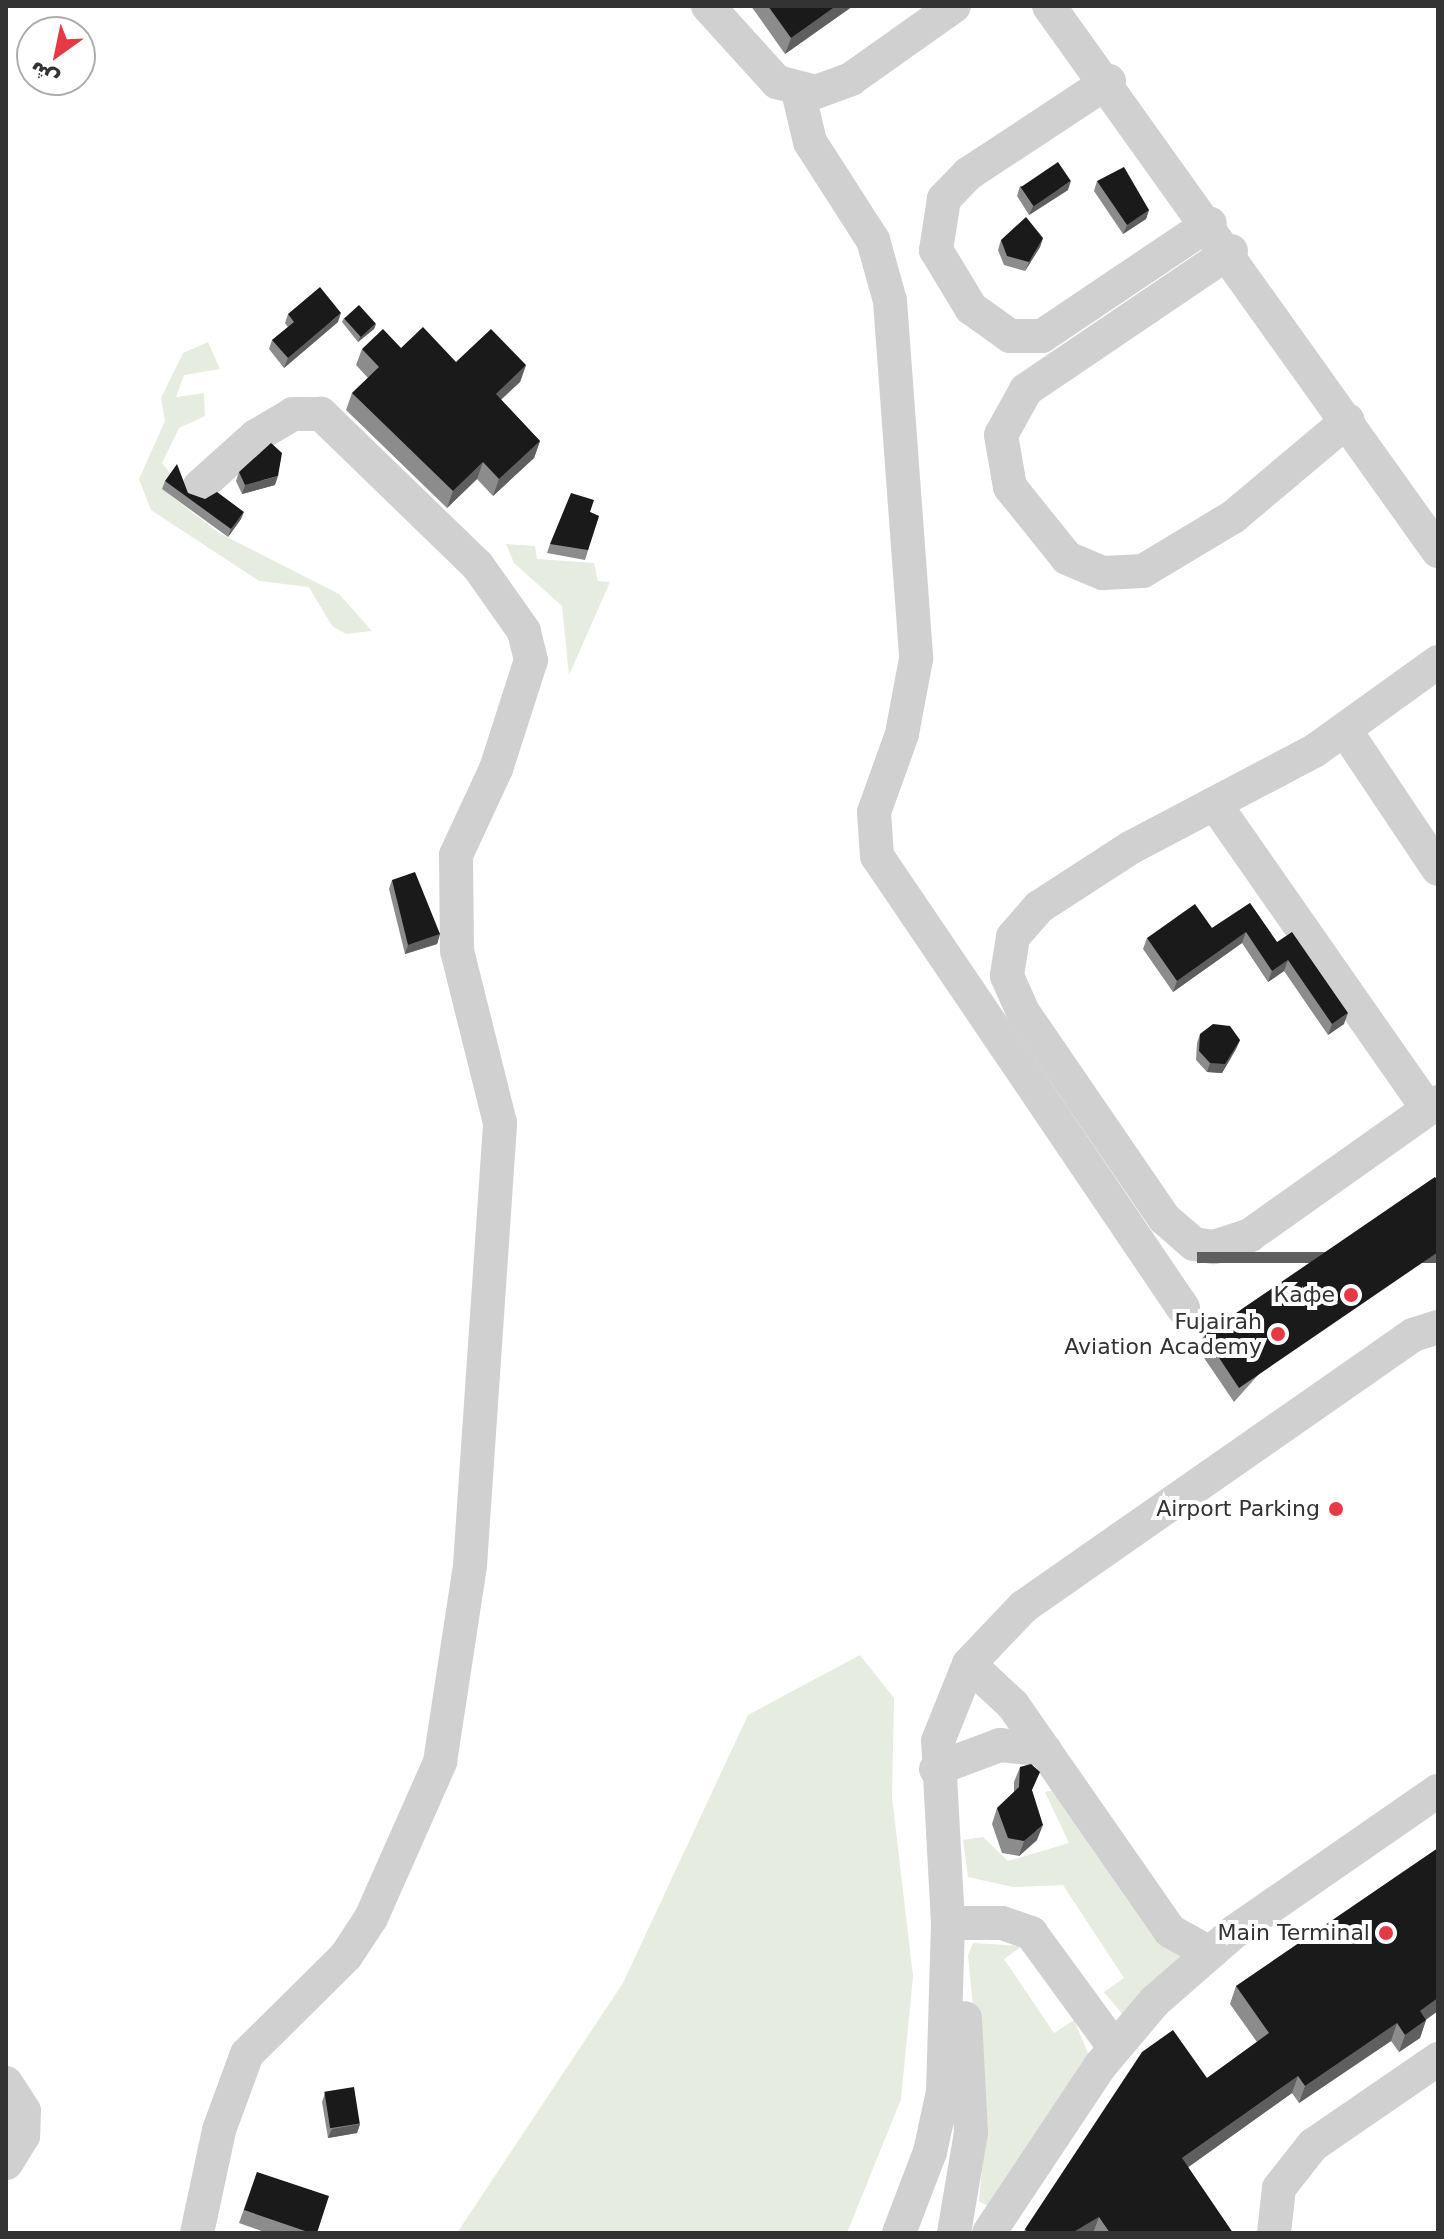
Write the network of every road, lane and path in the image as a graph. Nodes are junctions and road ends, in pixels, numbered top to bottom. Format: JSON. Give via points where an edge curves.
{"nodes":[{"id":1,"x":708,"y":6,"type":"edge"},
{"id":2,"x":954,"y":6,"type":"edge"},
{"id":3,"x":1049,"y":6,"type":"edge"},
{"id":4,"x":1109,"y":81,"type":"junction"},
{"id":5,"x":798,"y":91,"type":"junction"},
{"id":6,"x":1210,"y":223,"type":"junction"},
{"id":7,"x":1231,"y":251,"type":"junction"},
{"id":8,"x":1157,"y":281,"type":"junction"},
{"id":9,"x":1348,"y":420,"type":"junction"},
{"id":10,"x":199,"y":487,"type":"dead end"},
{"id":11,"x":1438,"y":551,"type":"edge"},
{"id":12,"x":1438,"y":662,"type":"edge"},
{"id":13,"x":1345,"y":730,"type":"junction"},
{"id":14,"x":1215,"y":804,"type":"junction"},
{"id":15,"x":1438,"y":869,"type":"edge"},
{"id":16,"x":1433,"y":1106,"type":"edge"},
{"id":17,"x":1183,"y":1308,"type":"dead end"},
{"id":18,"x":1438,"y":1327,"type":"edge"},
{"id":19,"x":969,"y":1664,"type":"junction"},
{"id":20,"x":1045,"y":1750,"type":"junction"},
{"id":21,"x":936,"y":1769,"type":"junction"},
{"id":22,"x":1438,"y":1791,"type":"edge"},
{"id":23,"x":948,"y":1923,"type":"junction"},
{"id":24,"x":1208,"y":1952,"type":"junction"},
{"id":25,"x":1114,"y":2047,"type":"junction"},
{"id":26,"x":1438,"y":2059,"type":"edge"},
{"id":27,"x":6,"y":2083,"type":"edge"},
{"id":28,"x":6,"y":2163,"type":"edge"},
{"id":29,"x":197,"y":2233,"type":"edge"},
{"id":30,"x":899,"y":2233,"type":"edge"},
{"id":31,"x":954,"y":2233,"type":"edge"},
{"id":32,"x":989,"y":2233,"type":"edge"},
{"id":33,"x":1274,"y":2233,"type":"edge"}],
"edges":[{"from":1,"to":5,"type":"street","via":[[760,68]]},
{"from":2,"to":5,"type":"street","via":[[835,88]]},
{"from":3,"to":4,"type":"street"},
{"from":4,"to":6,"type":"street"},
{"from":4,"to":8,"type":"street","via":[[955,186],[937,215],[936,250],[981,320],[1026,338],[1057,330]]},
{"from":5,"to":17,"type":"street","via":[[810,142],[873,240],[890,301],[916,659],[902,734],[874,812],[877,856]]},
{"from":6,"to":7,"type":"street"},
{"from":6,"to":8,"type":"street"},
{"from":7,"to":8,"type":"street"},
{"from":7,"to":9,"type":"street"},
{"from":8,"to":9,"type":"street","via":[[1026,390],[1006,418],[1000,453],[1010,487],[1067,558],[1124,574],[1161,562],[1233,517]]},
{"from":9,"to":11,"type":"street"},
{"from":10,"to":29,"type":"street","via":[[256,436],[293,414],[321,414],[478,566],[524,631],[531,660],[496,769],[456,855],[457,951],[500,1123],[470,1565],[440,1762],[355,1943],[247,2054],[219,2130]]},
{"from":12,"to":13,"type":"street"},
{"from":13,"to":14,"type":"street"},
{"from":13,"to":15,"type":"street"},
{"from":14,"to":16,"type":"street"},
{"from":14,"to":16,"type":"street","via":[[1039,907],[1013,937],[1007,956],[1017,1004],[1156,1206],[1194,1244],[1233,1244]]},
{"from":18,"to":19,"type":"street","via":[[1413,1335],[1023,1607]]},
{"from":19,"to":20,"type":"street","via":[[1003,1693]]},
{"from":19,"to":21,"type":"street","via":[[945,1714]]},
{"from":20,"to":21,"type":"street","via":[[1000,1745]]},
{"from":20,"to":24,"type":"street","via":[[1170,1931]]},
{"from":21,"to":23,"type":"street"},
{"from":22,"to":24,"type":"street"},
{"from":23,"to":25,"type":"street","via":[[1002,1923],[1031,1933]]},
{"from":23,"to":30,"type":"street","via":[[943,2092],[930,2152]]},
{"from":23,"to":31,"type":"street","via":[[959,1959],[972,2097]]},
{"from":24,"to":25,"type":"street"},
{"from":25,"to":32,"type":"street"},
{"from":26,"to":33,"type":"street","via":[[1313,2145],[1279,2188]]},
{"from":27,"to":28,"type":"street","via":[[24,2111],[23,2136]]}]}
